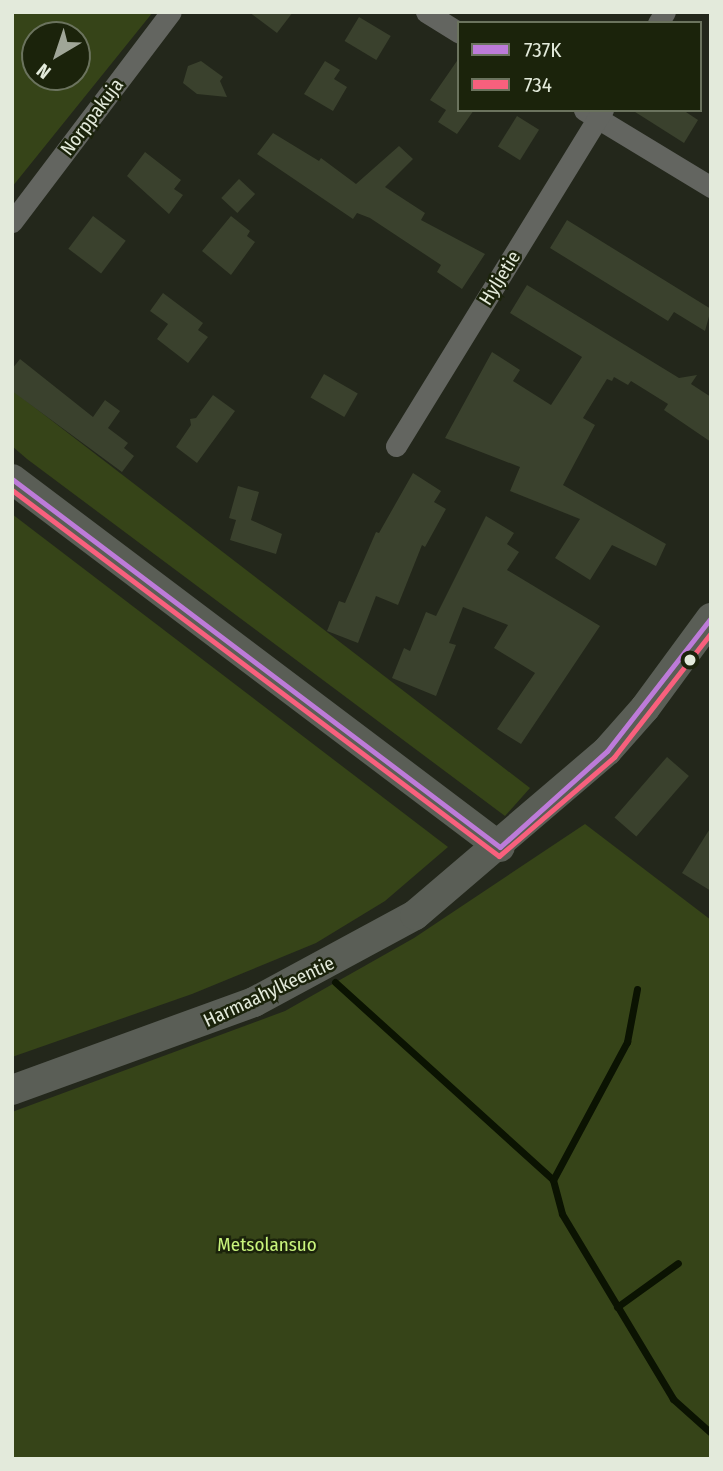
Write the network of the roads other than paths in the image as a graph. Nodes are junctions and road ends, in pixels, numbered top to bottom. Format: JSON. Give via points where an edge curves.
{"nodes":[{"id":1,"x":171,"y":12,"type":"edge"},
{"id":2,"x":426,"y":12,"type":"edge"},
{"id":3,"x":457,"y":32,"type":"edge"},
{"id":4,"x":595,"y":113,"type":"edge"},
{"id":5,"x":711,"y":187,"type":"edge"},
{"id":6,"x":12,"y":222,"type":"edge"},
{"id":7,"x":396,"y":446,"type":"dead end"},
{"id":8,"x":12,"y":479,"type":"edge"},
{"id":9,"x":711,"y":618,"type":"edge"},
{"id":10,"x":500,"y":847,"type":"junction"},
{"id":11,"x":12,"y":1090,"type":"edge"}],
"edges":[{"from":1,"to":6,"type":"street","name":"Norppakuja"},
{"from":2,"to":3,"type":"street"},
{"from":4,"to":5,"type":"street"},
{"from":4,"to":7,"type":"street","name":"Hyljetie"},
{"from":8,"to":10,"type":"street"},
{"from":9,"to":10,"type":"street","name":"Harmaahylkeentie","via":[[607,751]]},
{"from":10,"to":11,"type":"street","name":"Harmaahylkeentie","via":[[415,915],[320,970],[179,1031]]}]}
